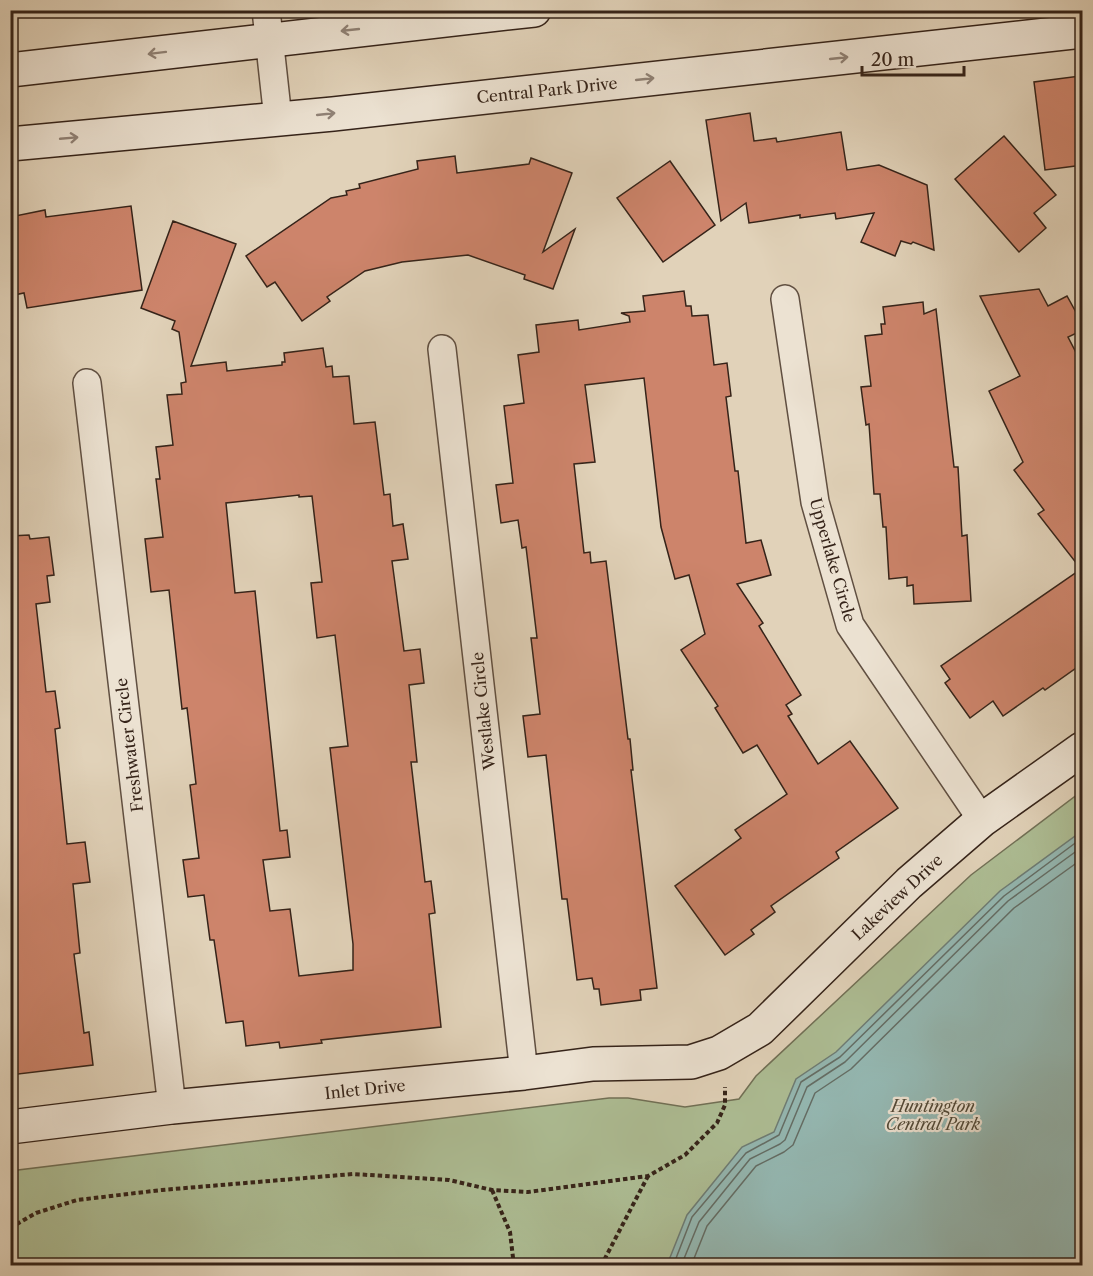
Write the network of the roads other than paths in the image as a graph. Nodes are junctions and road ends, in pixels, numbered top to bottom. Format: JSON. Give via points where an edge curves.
{"nodes":[{"id":1,"x":534,"y":10,"type":"edge"},
{"id":2,"x":268,"y":25,"type":"edge"},
{"id":3,"x":1083,"y":31,"type":"edge"},
{"id":4,"x":10,"y":70,"type":"edge"},
{"id":5,"x":278,"y":119,"type":"junction"},
{"id":6,"x":10,"y":144,"type":"edge"},
{"id":7,"x":785,"y":299,"type":"dead end"},
{"id":8,"x":442,"y":349,"type":"dead end"},
{"id":9,"x":87,"y":383,"type":"dead end"},
{"id":10,"x":1083,"y":749,"type":"edge"},
{"id":11,"x":982,"y":820,"type":"junction"},
{"id":12,"x":719,"y":1053,"type":"joint"},
{"id":13,"x":524,"y":1073,"type":"junction"},
{"id":14,"x":172,"y":1107,"type":"junction"},
{"id":15,"x":10,"y":1127,"type":"edge"}],
"edges":[{"from":1,"to":2,"type":"street","one_way":true},
{"from":2,"to":4,"type":"street","one_way":true},
{"from":2,"to":5,"type":"street"},
{"from":5,"to":3,"type":"street","name":"Central Park Drive","one_way":true},
{"from":6,"to":5,"type":"street","name":"Central Park Drive","one_way":true},
{"from":7,"to":11,"type":"street","name":"Upperlake Circle","via":[[815,502],[850,624]]},
{"from":8,"to":13,"type":"street","name":"Westlake Circle"},
{"from":9,"to":14,"type":"street","name":"Freshwater Circle"},
{"from":10,"to":11,"type":"street","name":"Lakeview Drive"},
{"from":11,"to":12,"type":"street","name":"Lakeview Drive","via":[[909,883],[760,1029]]},
{"from":12,"to":13,"type":"street","name":"Inlet Drive","via":[[691,1062],[593,1064]]},
{"from":13,"to":14,"type":"street","name":"Inlet Drive"},
{"from":14,"to":15,"type":"street","name":"Inlet Drive"}]}
